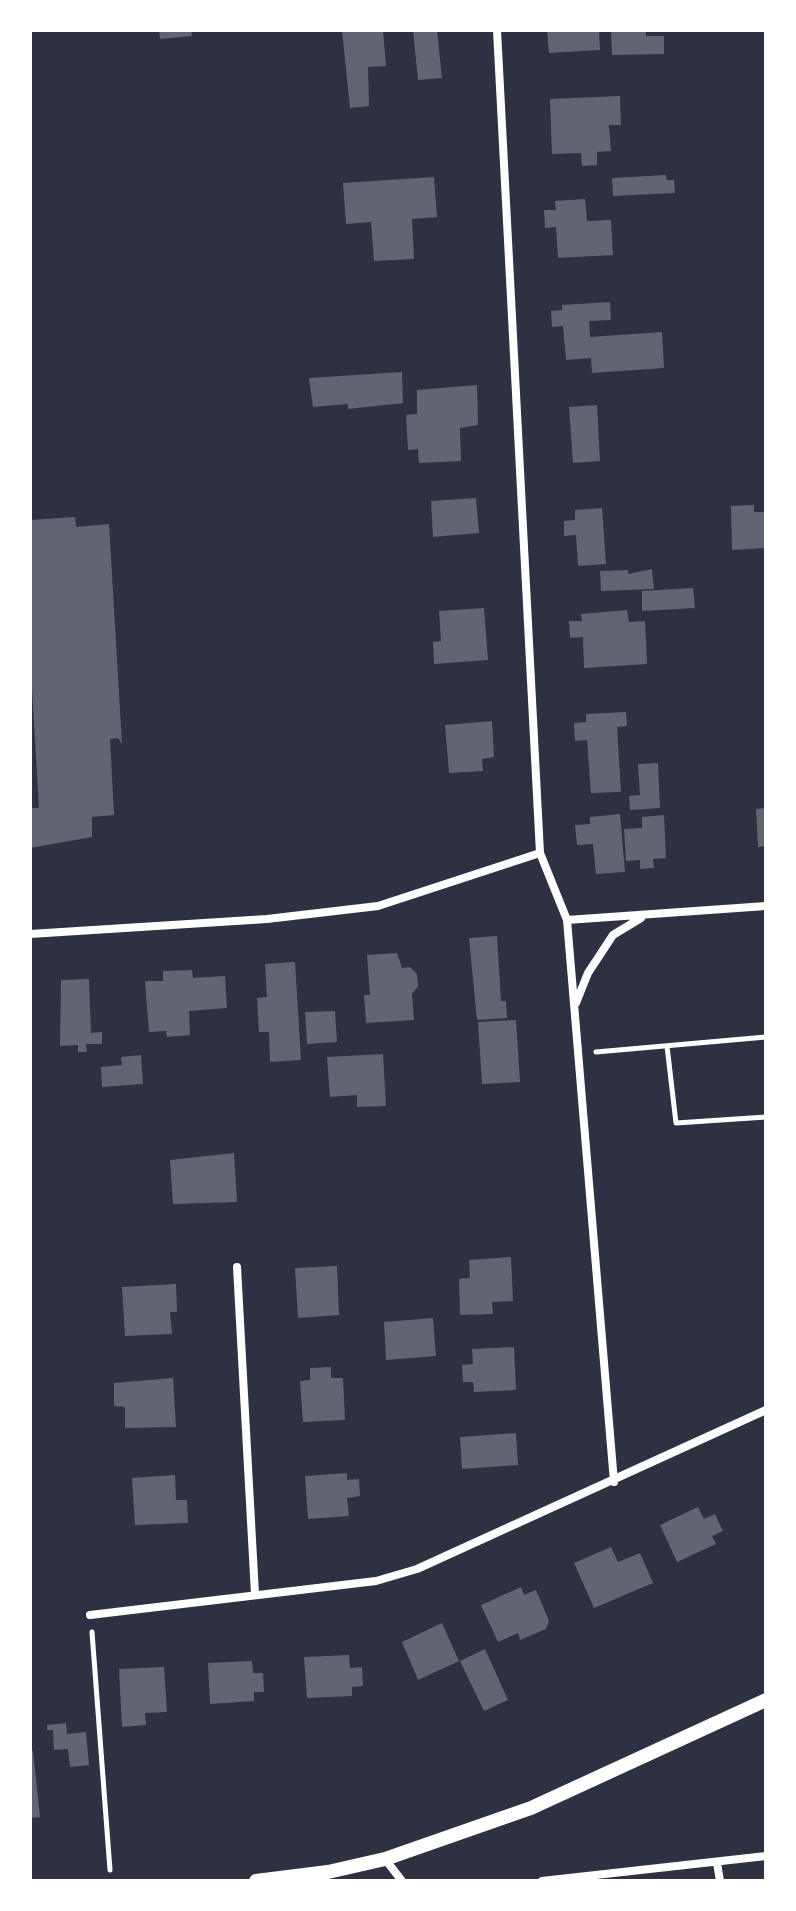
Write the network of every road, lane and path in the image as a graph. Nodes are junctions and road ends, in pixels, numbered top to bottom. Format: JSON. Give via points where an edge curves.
{"nodes":[{"id":1,"x":497,"y":30,"type":"edge"},
{"id":2,"x":540,"y":853,"type":"junction"},
{"id":3,"x":766,"y":906,"type":"edge"},
{"id":4,"x":650,"y":916,"type":"junction"},
{"id":5,"x":567,"y":920,"type":"junction"},
{"id":6,"x":30,"y":934,"type":"edge"},
{"id":7,"x":574,"y":1007,"type":"junction"},
{"id":8,"x":766,"y":1037,"type":"edge"},
{"id":9,"x":667,"y":1046,"type":"junction"},
{"id":10,"x":577,"y":1054,"type":"junction"},
{"id":11,"x":766,"y":1117,"type":"edge"},
{"id":12,"x":237,"y":1267,"type":"dead end"},
{"id":13,"x":766,"y":1410,"type":"edge"},
{"id":14,"x":614,"y":1482,"type":"junction"},
{"id":15,"x":255,"y":1594,"type":"junction"},
{"id":16,"x":90,"y":1615,"type":"joint"},
{"id":17,"x":766,"y":1700,"type":"edge"},
{"id":18,"x":766,"y":1856,"type":"edge"},
{"id":19,"x":385,"y":1859,"type":"junction"},
{"id":20,"x":717,"y":1863,"type":"junction"},
{"id":21,"x":110,"y":1870,"type":"dead end"},
{"id":22,"x":256,"y":1881,"type":"edge"},
{"id":23,"x":402,"y":1881,"type":"edge"},
{"id":24,"x":542,"y":1881,"type":"edge"},
{"id":25,"x":720,"y":1881,"type":"edge"}],
"edges":[{"from":1,"to":2,"type":"street"},
{"from":2,"to":5,"type":"street"},
{"from":2,"to":6,"type":"street","via":[[378,906],[267,919]]},
{"from":3,"to":4,"type":"street"},
{"from":4,"to":5,"type":"street"},
{"from":4,"to":7,"type":"street","via":[[613,935]]},
{"from":5,"to":7,"type":"street"},
{"from":7,"to":10,"type":"street"},
{"from":8,"to":9,"type":"path"},
{"from":9,"to":10,"type":"path"},
{"from":9,"to":11,"type":"path","via":[[676,1123]]},
{"from":10,"to":14,"type":"street"},
{"from":12,"to":15,"type":"street"},
{"from":13,"to":14,"type":"street"},
{"from":14,"to":15,"type":"street","via":[[417,1569],[376,1581]]},
{"from":15,"to":16,"type":"street"},
{"from":16,"to":21,"type":"path"},
{"from":17,"to":19,"type":"street","via":[[531,1808]]},
{"from":18,"to":20,"type":"street"},
{"from":19,"to":22,"type":"street"},
{"from":19,"to":23,"type":"street"},
{"from":20,"to":24,"type":"street"},
{"from":20,"to":25,"type":"street"}]}
